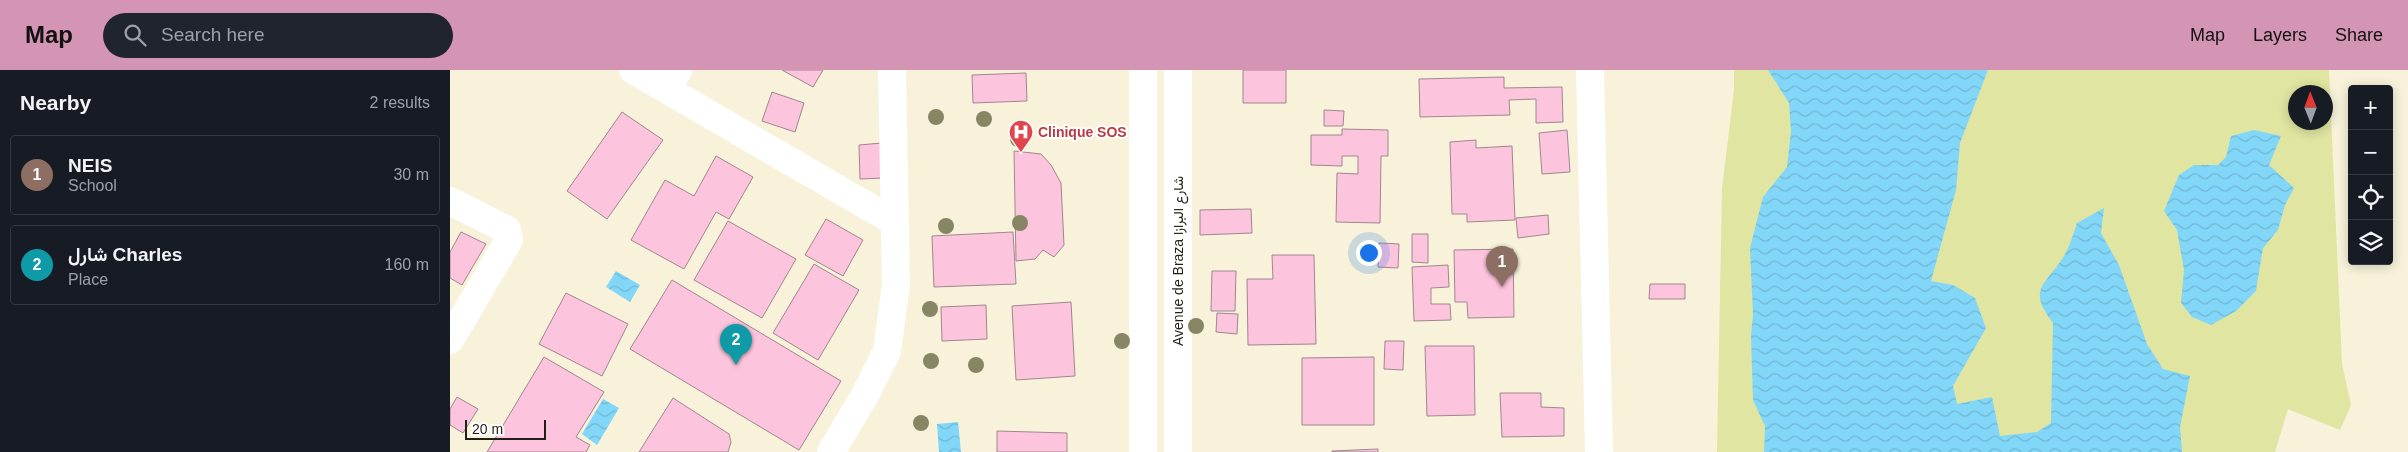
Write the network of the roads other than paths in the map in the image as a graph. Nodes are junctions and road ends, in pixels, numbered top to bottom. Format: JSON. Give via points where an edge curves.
{"nodes":[{"id":1,"x":633,"y":70,"type":"edge"},
{"id":2,"x":892,"y":70,"type":"edge"},
{"id":3,"x":1143,"y":70,"type":"edge"},
{"id":4,"x":1178,"y":70,"type":"edge"},
{"id":5,"x":1590,"y":70,"type":"edge"},
{"id":6,"x":672,"y":80,"type":"edge"},
{"id":7,"x":450,"y":201,"type":"edge"},
{"id":8,"x":894,"y":222,"type":"junction"},
{"id":9,"x":450,"y":340,"type":"edge"},
{"id":10,"x":831,"y":452,"type":"edge"},
{"id":11,"x":1143,"y":452,"type":"edge"},
{"id":12,"x":1178,"y":452,"type":"edge"},
{"id":13,"x":1599,"y":452,"type":"edge"}],
"edges":[{"from":1,"to":6,"type":"street"},
{"from":2,"to":8,"type":"street"},
{"from":3,"to":11,"type":"street"},
{"from":4,"to":12,"type":"street","name":"Avenue de Braza شارع البرازا"},
{"from":5,"to":13,"type":"street"},
{"from":6,"to":8,"type":"street"},
{"from":7,"to":9,"type":"street","via":[[507,230],[509,235],[506,246]]},
{"from":8,"to":10,"type":"street","via":[[896,284],[887,351]]}]}
